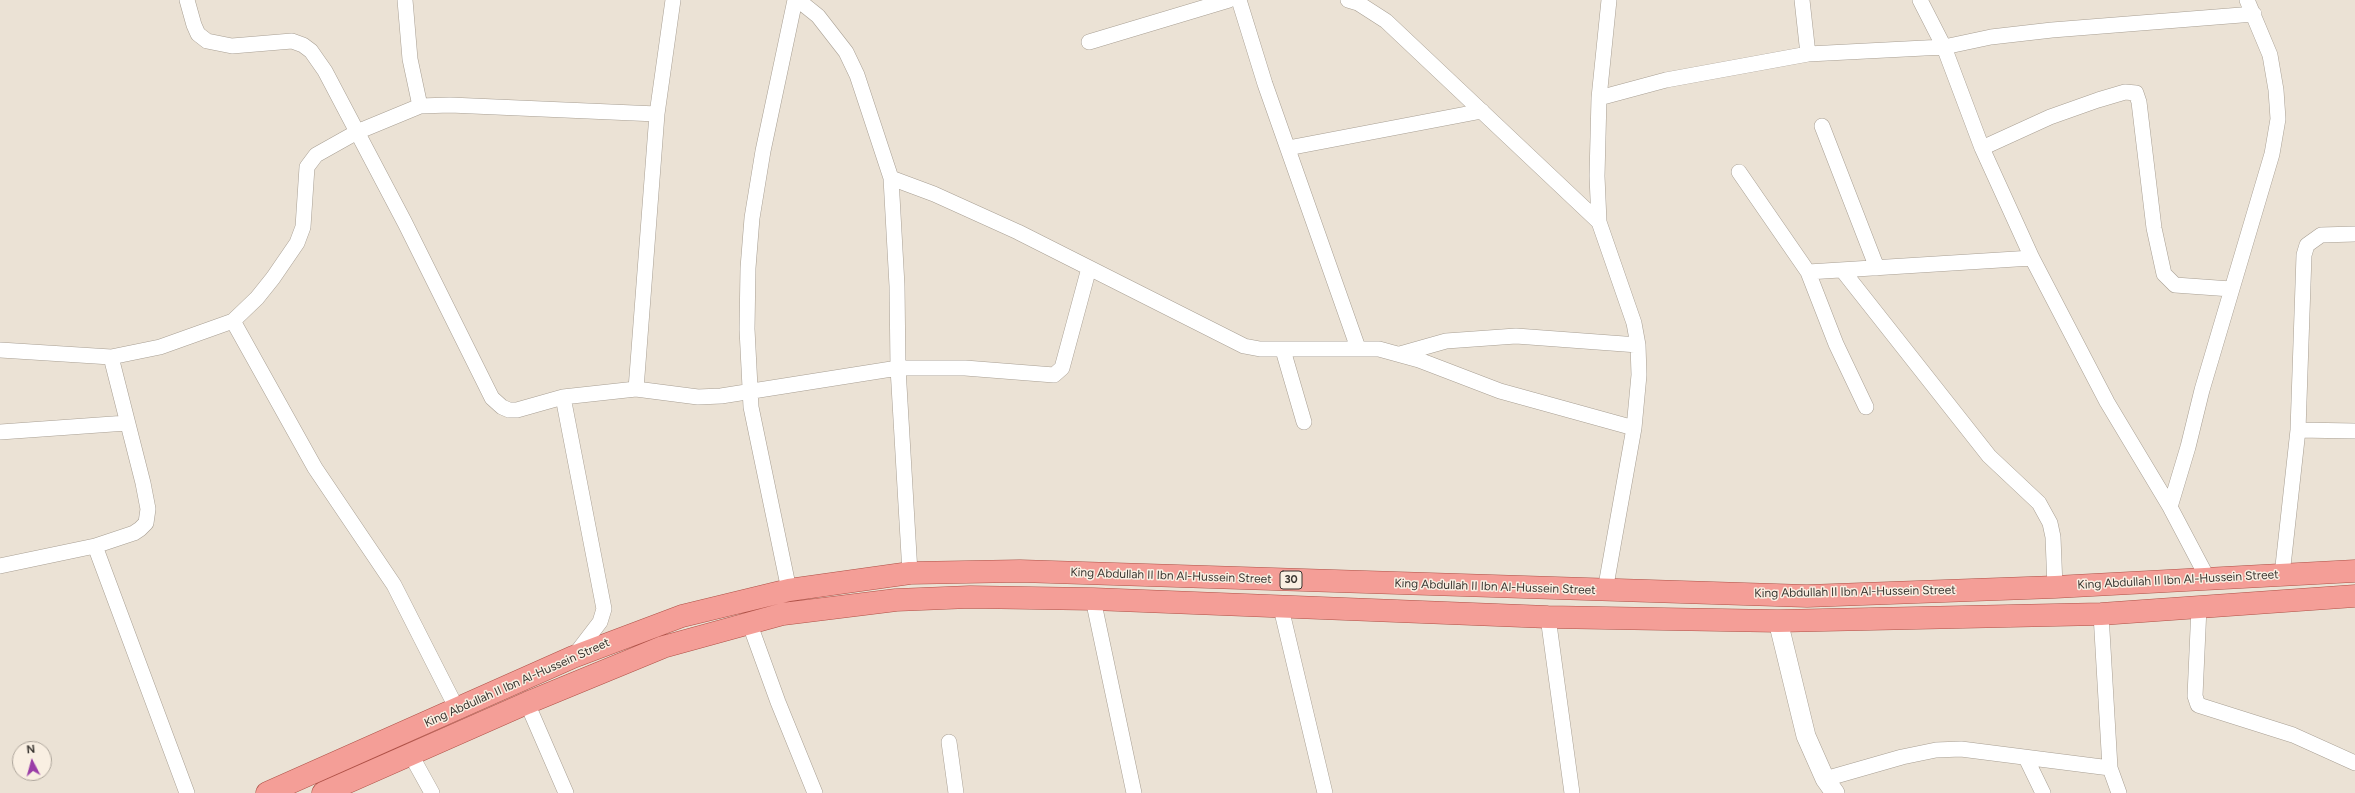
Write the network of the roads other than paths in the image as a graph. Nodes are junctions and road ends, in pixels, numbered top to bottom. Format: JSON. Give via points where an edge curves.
{"nodes":[{"id":1,"x":187,"y":0,"type":"edge"},
{"id":2,"x":405,"y":0,"type":"edge"},
{"id":3,"x":673,"y":0,"type":"edge"},
{"id":4,"x":796,"y":0,"type":"edge"},
{"id":5,"x":1229,"y":0,"type":"edge"},
{"id":6,"x":1239,"y":0,"type":"edge"},
{"id":7,"x":1348,"y":0,"type":"edge"},
{"id":8,"x":1608,"y":0,"type":"edge"},
{"id":9,"x":1802,"y":0,"type":"edge"},
{"id":10,"x":1920,"y":0,"type":"edge"},
{"id":11,"x":2247,"y":0,"type":"edge"},
{"id":12,"x":2254,"y":14,"type":"junction"},
{"id":13,"x":1089,"y":42,"type":"dead end"},
{"id":14,"x":1944,"y":47,"type":"junction"},
{"id":15,"x":1808,"y":54,"type":"junction"},
{"id":16,"x":1599,"y":98,"type":"junction"},
{"id":17,"x":420,"y":106,"type":"junction"},
{"id":18,"x":1482,"y":111,"type":"junction"},
{"id":19,"x":657,"y":114,"type":"junction"},
{"id":20,"x":1822,"y":126,"type":"dead end"},
{"id":21,"x":357,"y":132,"type":"junction"},
{"id":22,"x":1288,"y":148,"type":"junction"},
{"id":23,"x":1982,"y":148,"type":"junction"},
{"id":24,"x":1739,"y":172,"type":"dead end"},
{"id":25,"x":891,"y":178,"type":"junction"},
{"id":26,"x":1599,"y":222,"type":"junction"},
{"id":27,"x":2355,"y":234,"type":"edge"},
{"id":28,"x":2032,"y":258,"type":"junction"},
{"id":29,"x":1089,"y":268,"type":"junction"},
{"id":30,"x":1877,"y":268,"type":"junction"},
{"id":31,"x":1844,"y":270,"type":"junction"},
{"id":32,"x":1808,"y":272,"type":"junction"},
{"id":33,"x":2231,"y":289,"type":"junction"},
{"id":34,"x":233,"y":321,"type":"junction"},
{"id":35,"x":1638,"y":345,"type":"junction"},
{"id":36,"x":1358,"y":348,"type":"junction"},
{"id":37,"x":0,"y":350,"type":"edge"},
{"id":38,"x":1283,"y":350,"type":"junction"},
{"id":39,"x":1400,"y":354,"type":"junction"},
{"id":40,"x":111,"y":357,"type":"junction"},
{"id":41,"x":898,"y":368,"type":"junction"},
{"id":42,"x":636,"y":389,"type":"junction"},
{"id":43,"x":749,"y":393,"type":"junction"},
{"id":44,"x":563,"y":397,"type":"junction"},
{"id":45,"x":1866,"y":407,"type":"dead end"},
{"id":46,"x":1304,"y":422,"type":"dead end"},
{"id":47,"x":127,"y":423,"type":"junction"},
{"id":48,"x":1634,"y":428,"type":"junction"},
{"id":49,"x":2298,"y":430,"type":"junction"},
{"id":50,"x":2355,"y":431,"type":"edge"},
{"id":51,"x":0,"y":432,"type":"edge"},
{"id":52,"x":2170,"y":507,"type":"junction"},
{"id":53,"x":95,"y":546,"type":"junction"},
{"id":54,"x":0,"y":566,"type":"edge"},
{"id":55,"x":2355,"y":571,"type":"edge"},
{"id":56,"x":910,"y":573,"type":"junction"},
{"id":57,"x":2282,"y":575,"type":"junction"},
{"id":58,"x":1201,"y":577,"type":"junction"},
{"id":59,"x":1230,"y":578,"type":"junction"},
{"id":60,"x":2208,"y":579,"type":"junction"},
{"id":61,"x":2055,"y":587,"type":"junction"},
{"id":62,"x":789,"y":590,"type":"junction"},
{"id":63,"x":1605,"y":591,"type":"junction"},
{"id":64,"x":2355,"y":596,"type":"edge"},
{"id":65,"x":1093,"y":599,"type":"junction"},
{"id":66,"x":1202,"y":604,"type":"junction"},
{"id":67,"x":1231,"y":606,"type":"junction"},
{"id":68,"x":2199,"y":607,"type":"junction"},
{"id":69,"x":1281,"y":608,"type":"junction"},
{"id":70,"x":2101,"y":614,"type":"junction"},
{"id":71,"x":1548,"y":617,"type":"junction"},
{"id":72,"x":749,"y":622,"type":"junction"},
{"id":73,"x":1778,"y":622,"type":"junction"},
{"id":74,"x":573,"y":657,"type":"junction"},
{"id":75,"x":527,"y":703,"type":"junction"},
{"id":76,"x":457,"y":709,"type":"junction"},
{"id":77,"x":949,"y":742,"type":"dead end"},
{"id":78,"x":411,"y":755,"type":"junction"},
{"id":79,"x":2026,"y":758,"type":"junction"},
{"id":80,"x":2355,"y":763,"type":"edge"},
{"id":81,"x":2110,"y":768,"type":"junction"},
{"id":82,"x":1830,"y":786,"type":"edge"},
{"id":83,"x":187,"y":793,"type":"edge"},
{"id":84,"x":267,"y":793,"type":"edge"},
{"id":85,"x":323,"y":793,"type":"edge"},
{"id":86,"x":432,"y":793,"type":"edge"},
{"id":87,"x":566,"y":793,"type":"edge"},
{"id":88,"x":815,"y":793,"type":"edge"},
{"id":89,"x":956,"y":793,"type":"edge"},
{"id":90,"x":1134,"y":793,"type":"edge"},
{"id":91,"x":1325,"y":793,"type":"edge"},
{"id":92,"x":1572,"y":793,"type":"edge"},
{"id":93,"x":2043,"y":793,"type":"edge"},
{"id":94,"x":2119,"y":793,"type":"edge"}],
"edges":[{"from":1,"to":21,"type":"street","via":[[198,34],[207,41],[232,46],[292,41],[307,48],[325,71]]},
{"from":2,"to":17,"type":"street","via":[[410,59]]},
{"from":3,"to":19,"type":"street"},
{"from":4,"to":25,"type":"street","via":[[818,16],[846,52]]},
{"from":4,"to":43,"type":"street","via":[[770,110],[752,218],[748,268]]},
{"from":5,"to":13,"type":"street"},
{"from":6,"to":22,"type":"street"},
{"from":7,"to":18,"type":"street","via":[[1358,3],[1386,21]]},
{"from":8,"to":16,"type":"street"},
{"from":9,"to":15,"type":"street"},
{"from":10,"to":14,"type":"street"},
{"from":11,"to":12,"type":"street"},
{"from":12,"to":14,"type":"street","via":[[2052,30],[1991,37]]},
{"from":12,"to":33,"type":"street","via":[[2270,55],[2278,119],[2272,154]]},
{"from":14,"to":15,"type":"street"},
{"from":14,"to":23,"type":"street"},
{"from":15,"to":16,"type":"street","via":[[1666,80]]},
{"from":16,"to":26,"type":"street"},
{"from":17,"to":19,"type":"street","via":[[450,105]]},
{"from":17,"to":21,"type":"street"},
{"from":18,"to":22,"type":"street"},
{"from":18,"to":26,"type":"street"},
{"from":19,"to":42,"type":"street"},
{"from":20,"to":30,"type":"street"},
{"from":21,"to":34,"type":"street","via":[[316,155],[307,167],[304,179],[303,227],[297,243],[273,278]]},
{"from":21,"to":44,"type":"street","via":[[492,398],[502,407],[517,410]]},
{"from":22,"to":36,"type":"street"},
{"from":23,"to":28,"type":"street"},
{"from":23,"to":33,"type":"street","via":[[2050,117],[2091,102],[2125,92],[2136,93],[2154,228],[2164,274],[2175,285]]},
{"from":24,"to":32,"type":"street"},
{"from":25,"to":29,"type":"street","via":[[1012,229]]},
{"from":25,"to":41,"type":"street","via":[[897,286]]},
{"from":26,"to":35,"type":"street","via":[[1624,289]]},
{"from":27,"to":49,"type":"street","via":[[2321,235],[2308,245],[2304,254]]},
{"from":28,"to":30,"type":"street"},
{"from":28,"to":52,"type":"street","via":[[2107,402]]},
{"from":29,"to":38,"type":"street","via":[[1244,346]]},
{"from":29,"to":41,"type":"street","via":[[1062,368],[1057,374],[965,368]]},
{"from":30,"to":31,"type":"street"},
{"from":31,"to":32,"type":"street"},
{"from":31,"to":61,"type":"street","via":[[1989,456],[2039,503],[2050,523],[2053,537]]},
{"from":32,"to":45,"type":"street","via":[[1836,344]]},
{"from":33,"to":52,"type":"street"},
{"from":34,"to":40,"type":"street","via":[[160,347]]},
{"from":34,"to":76,"type":"street","via":[[315,468],[394,585]]},
{"from":35,"to":39,"type":"street","via":[[1516,336],[1446,341]]},
{"from":35,"to":48,"type":"street","via":[[1639,375]]},
{"from":36,"to":38,"type":"street"},
{"from":36,"to":39,"type":"street"},
{"from":37,"to":40,"type":"street"},
{"from":38,"to":46,"type":"street"},
{"from":39,"to":48,"type":"street","via":[[1500,391]]},
{"from":40,"to":47,"type":"street"},
{"from":41,"to":43,"type":"street"},
{"from":41,"to":56,"type":"street"},
{"from":42,"to":43,"type":"street","via":[[698,397]]},
{"from":42,"to":44,"type":"street"},
{"from":43,"to":62,"type":"street"},
{"from":44,"to":74,"type":"street","via":[[604,609],[600,622]]},
{"from":47,"to":51,"type":"street"},
{"from":47,"to":53,"type":"street","via":[[143,483],[148,516],[140,529]]},
{"from":48,"to":63,"type":"street"},
{"from":49,"to":50,"type":"street"},
{"from":49,"to":57,"type":"street"},
{"from":52,"to":60,"type":"street"},
{"from":53,"to":54,"type":"street"},
{"from":53,"to":83,"type":"street"},
{"from":55,"to":57,"type":"main road","name":"King Abdullah II Ibn Al-Hussein Street","number":"30"},
{"from":56,"to":58,"type":"main road","name":"King Abdullah II Ibn Al-Hussein Street","number":"30","via":[[1020,571]]},
{"from":56,"to":62,"type":"main road","name":"King Abdullah II Ibn Al-Hussein Street","number":"30"},
{"from":57,"to":60,"type":"main road","name":"King Abdullah II Ibn Al-Hussein Street","number":"30"},
{"from":58,"to":59,"type":"main road","name":"King Abdullah II Ibn Al-Hussein Street","number":"30"},
{"from":58,"to":66,"type":"main road"},
{"from":59,"to":63,"type":"main road","name":"King Abdullah II Ibn Al-Hussein Street","number":"30"},
{"from":59,"to":67,"type":"main road"},
{"from":60,"to":61,"type":"main road","name":"King Abdullah II Ibn Al-Hussein Street","number":"30"},
{"from":61,"to":63,"type":"main road","name":"King Abdullah II Ibn Al-Hussein Street","number":"30","via":[[1807,596]]},
{"from":62,"to":74,"type":"main road","name":"King Abdullah II Ibn Al-Hussein Street","number":"30","via":[[682,616]]},
{"from":64,"to":68,"type":"main road","name":"King Abdullah II Ibn Al-Hussein Street"},
{"from":65,"to":66,"type":"main road","name":"King Abdullah II Ibn Al-Hussein Street"},
{"from":65,"to":72,"type":"main road","name":"King Abdullah II Ibn Al-Hussein Street","via":[[970,597],[896,600],[829,607]]},
{"from":65,"to":90,"type":"street"},
{"from":66,"to":67,"type":"main road","name":"King Abdullah II Ibn Al-Hussein Street"},
{"from":67,"to":69,"type":"main road","name":"King Abdullah II Ibn Al-Hussein Street"},
{"from":68,"to":70,"type":"main road","name":"King Abdullah II Ibn Al-Hussein Street"},
{"from":68,"to":80,"type":"street","via":[[2195,696],[2198,705],[2293,735]]},
{"from":69,"to":71,"type":"main road","name":"King Abdullah II Ibn Al-Hussein Street"},
{"from":69,"to":91,"type":"street"},
{"from":70,"to":73,"type":"main road","name":"King Abdullah II Ibn Al-Hussein Street"},
{"from":70,"to":81,"type":"street"},
{"from":71,"to":73,"type":"main road","name":"King Abdullah II Ibn Al-Hussein Street"},
{"from":71,"to":92,"type":"street"},
{"from":72,"to":75,"type":"main road","name":"King Abdullah II Ibn Al-Hussein Street","via":[[664,647]]},
{"from":72,"to":88,"type":"street"},
{"from":73,"to":82,"type":"street","via":[[1806,736]]},
{"from":74,"to":76,"type":"main road","name":"King Abdullah II Ibn Al-Hussein Street","number":"30"},
{"from":75,"to":78,"type":"main road","name":"King Abdullah II Ibn Al-Hussein Street"},
{"from":75,"to":87,"type":"street"},
{"from":76,"to":84,"type":"main road","name":"King Abdullah II Ibn Al-Hussein Street","number":"30"},
{"from":77,"to":89,"type":"street"},
{"from":78,"to":85,"type":"main road","name":"King Abdullah II Ibn Al-Hussein Street"},
{"from":78,"to":86,"type":"street"},
{"from":79,"to":81,"type":"street"},
{"from":79,"to":82,"type":"street","via":[[1981,751],[1936,750],[1865,767]]},
{"from":79,"to":93,"type":"street"},
{"from":81,"to":94,"type":"street"}]}
